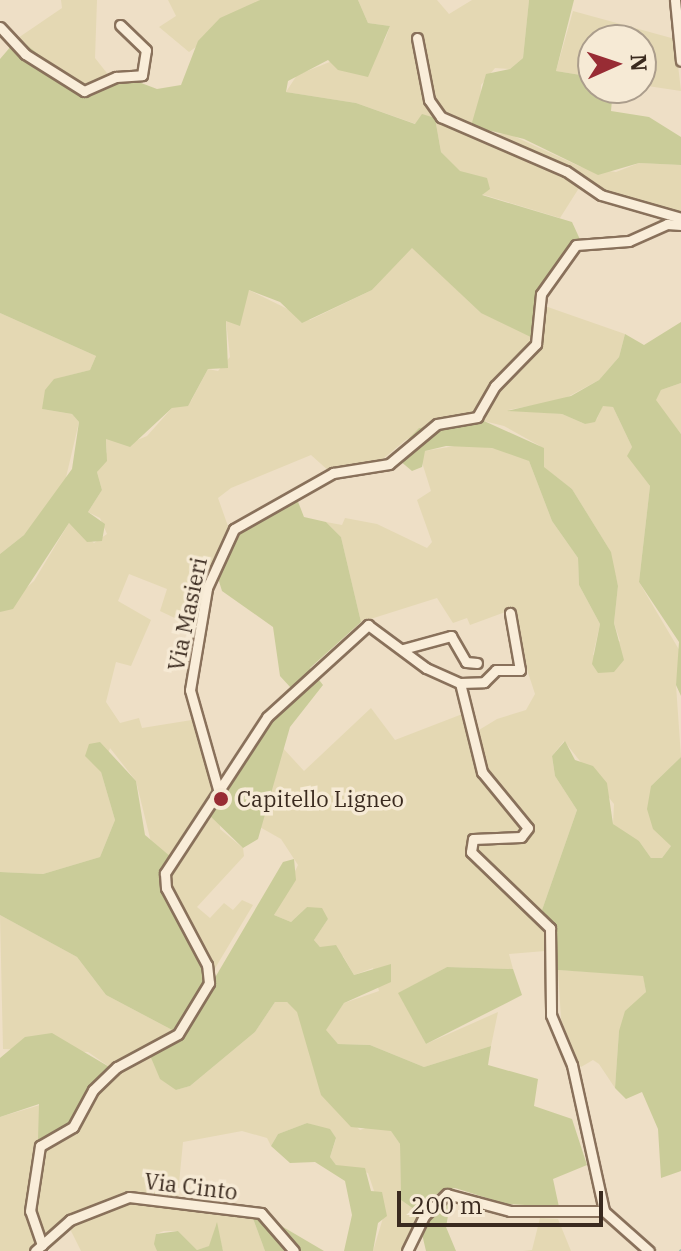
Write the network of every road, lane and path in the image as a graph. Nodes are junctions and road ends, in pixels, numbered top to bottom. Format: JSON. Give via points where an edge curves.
{"nodes":[{"id":1,"x":675,"y":0,"type":"edge"},
{"id":2,"x":120,"y":25,"type":"dead end"},
{"id":3,"x":0,"y":27,"type":"edge"},
{"id":4,"x":417,"y":38,"type":"dead end"},
{"id":5,"x":681,"y":61,"type":"edge"},
{"id":6,"x":681,"y":218,"type":"edge"},
{"id":7,"x":681,"y":225,"type":"edge"},
{"id":8,"x":510,"y":613,"type":"dead end"},
{"id":9,"x":403,"y":649,"type":"junction"},
{"id":10,"x":477,"y":663,"type":"dead end"},
{"id":11,"x":460,"y":683,"type":"junction"},
{"id":12,"x":218,"y":789,"type":"junction"},
{"id":13,"x":604,"y":1211,"type":"junction"},
{"id":14,"x":414,"y":1238,"type":"junction"},
{"id":15,"x":39,"y":1248,"type":"edge"},
{"id":16,"x":294,"y":1251,"type":"edge"},
{"id":17,"x":407,"y":1251,"type":"edge"},
{"id":18,"x":417,"y":1251,"type":"edge"},
{"id":19,"x":649,"y":1251,"type":"edge"}],
"edges":[{"from":1,"to":5,"type":"street"},
{"from":2,"to":3,"type":"street","via":[[146,50],[142,75],[116,77],[84,91],[25,54]]},
{"from":4,"to":6,"type":"street","via":[[429,100],[441,117],[566,171],[601,195]]},
{"from":7,"to":12,"type":"street","name":"Via Masieri","via":[[667,224],[629,241],[576,245],[541,294],[536,344],[495,386],[477,417],[437,424],[389,464],[333,473],[234,529],[207,588],[190,690]]},
{"from":8,"to":11,"type":"street","via":[[520,670],[496,670],[484,682]]},
{"from":9,"to":10,"type":"street","via":[[451,636],[466,662]]},
{"from":9,"to":11,"type":"street"},
{"from":9,"to":12,"type":"street","via":[[374,627],[362,629],[267,717]]},
{"from":11,"to":13,"type":"street","via":[[482,772],[528,828],[521,837],[478,837],[471,852],[550,928],[551,1015],[572,1065]]},
{"from":12,"to":15,"type":"street","via":[[164,881],[207,965],[209,983],[178,1034],[117,1067],[93,1090],[73,1127],[40,1146],[30,1211]]},
{"from":13,"to":14,"type":"street","via":[[528,1213],[447,1194],[437,1198]]},
{"from":13,"to":19,"type":"street"},
{"from":14,"to":17,"type":"street"},
{"from":14,"to":18,"type":"street"},
{"from":15,"to":16,"type":"street","name":"Via Cinto","via":[[70,1220],[129,1197],[261,1213]]}]}
